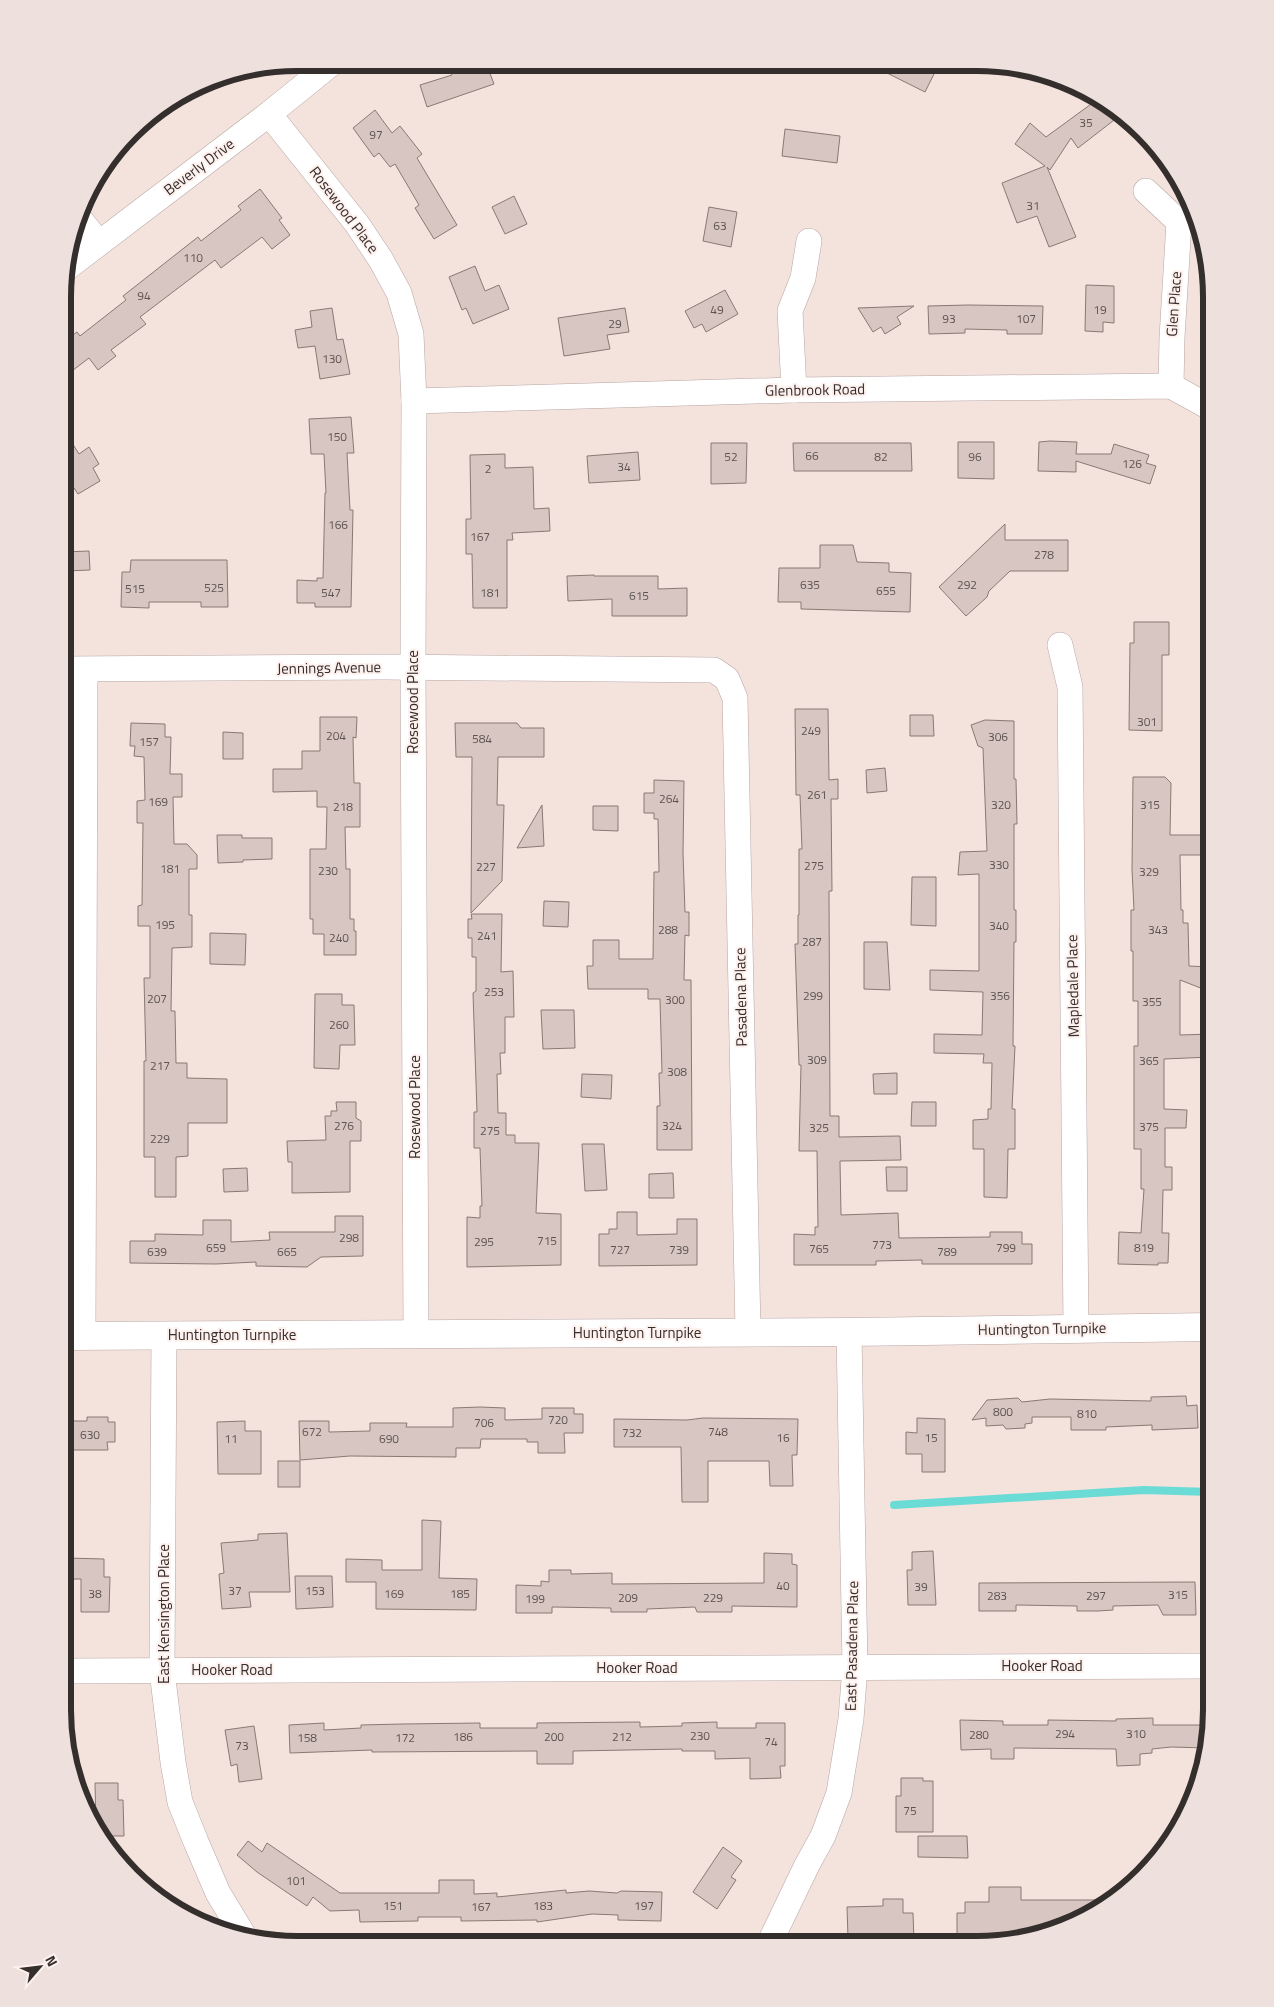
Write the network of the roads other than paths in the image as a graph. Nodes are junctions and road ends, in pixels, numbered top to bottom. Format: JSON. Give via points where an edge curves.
{"nodes":[{"id":1,"x":322,"y":71,"type":"edge"},
{"id":2,"x":269,"y":114,"type":"junction"},
{"id":3,"x":1146,"y":192,"type":"dead end"},
{"id":4,"x":1188,"y":220,"type":"edge"},
{"id":5,"x":83,"y":224,"type":"edge"},
{"id":6,"x":809,"y":241,"type":"dead end"},
{"id":7,"x":99,"y":243,"type":"junction"},
{"id":8,"x":74,"y":262,"type":"edge"},
{"id":9,"x":1171,"y":386,"type":"junction"},
{"id":10,"x":794,"y":390,"type":"junction"},
{"id":11,"x":414,"y":401,"type":"junction"},
{"id":12,"x":1203,"y":403,"type":"edge"},
{"id":13,"x":1060,"y":645,"type":"dead end"},
{"id":14,"x":413,"y":668,"type":"junction"},
{"id":15,"x":75,"y":669,"type":"edge"},
{"id":16,"x":714,"y":670,"type":"joint"},
{"id":17,"x":1203,"y":1327,"type":"edge"},
{"id":18,"x":1076,"y":1329,"type":"junction"},
{"id":19,"x":748,"y":1332,"type":"junction"},
{"id":20,"x":849,"y":1332,"type":"junction"},
{"id":21,"x":416,"y":1334,"type":"junction"},
{"id":22,"x":164,"y":1335,"type":"junction"},
{"id":23,"x":73,"y":1336,"type":"edge"},
{"id":24,"x":855,"y":1666,"type":"junction"},
{"id":25,"x":1203,"y":1666,"type":"edge"},
{"id":26,"x":71,"y":1671,"type":"edge"},
{"id":27,"x":162,"y":1671,"type":"junction"},
{"id":28,"x":239,"y":1928,"type":"edge"},
{"id":29,"x":773,"y":1936,"type":"edge"}],
"edges":[{"from":1,"to":2,"type":"street","name":"Beverly Drive"},
{"from":2,"to":7,"type":"street","name":"Beverly Drive"},
{"from":2,"to":11,"type":"street","name":"Rosewood Place","via":[[357,224],[399,293],[411,334]]},
{"from":3,"to":4,"type":"street","name":"Glen Place"},
{"from":4,"to":9,"type":"street","name":"Glen Place","via":[[1172,338]]},
{"from":5,"to":7,"type":"street"},
{"from":6,"to":10,"type":"street","via":[[803,278],[790,311]]},
{"from":7,"to":8,"type":"street","name":"Beverly Drive"},
{"from":9,"to":10,"type":"street","name":"Glenbrook Road"},
{"from":9,"to":12,"type":"street","name":"Glenbrook Road"},
{"from":10,"to":11,"type":"street","name":"Glenbrook Road"},
{"from":11,"to":14,"type":"street","name":"Rosewood Place"},
{"from":13,"to":18,"type":"street","name":"Mapledale Place","via":[[1070,687]]},
{"from":14,"to":15,"type":"street","name":"Jennings Avenue"},
{"from":14,"to":16,"type":"street","name":"Jennings Avenue"},
{"from":14,"to":21,"type":"street","name":"Rosewood Place"},
{"from":15,"to":23,"type":"street"},
{"from":16,"to":19,"type":"street","name":"Pasadena Place","via":[[727,679],[735,698]]},
{"from":17,"to":18,"type":"main road","name":"Huntington Turnpike"},
{"from":18,"to":20,"type":"main road","name":"Huntington Turnpike"},
{"from":19,"to":20,"type":"main road","name":"Huntington Turnpike"},
{"from":19,"to":21,"type":"main road","name":"Huntington Turnpike"},
{"from":20,"to":24,"type":"street","name":"East Pasadena Place"},
{"from":21,"to":22,"type":"main road","name":"Huntington Turnpike"},
{"from":22,"to":23,"type":"main road","name":"Huntington Turnpike"},
{"from":22,"to":27,"type":"street","name":"East Kensington Place"},
{"from":24,"to":25,"type":"street","name":"Hooker Road"},
{"from":24,"to":27,"type":"street","name":"Hooker Road"},
{"from":24,"to":29,"type":"street","name":"East Pasadena Place","via":[[851,1719],[839,1793],[823,1836]]},
{"from":26,"to":27,"type":"street","name":"Hooker Road"},
{"from":27,"to":28,"type":"street","name":"East Kensington Place","via":[[180,1802],[218,1893]]}]}
